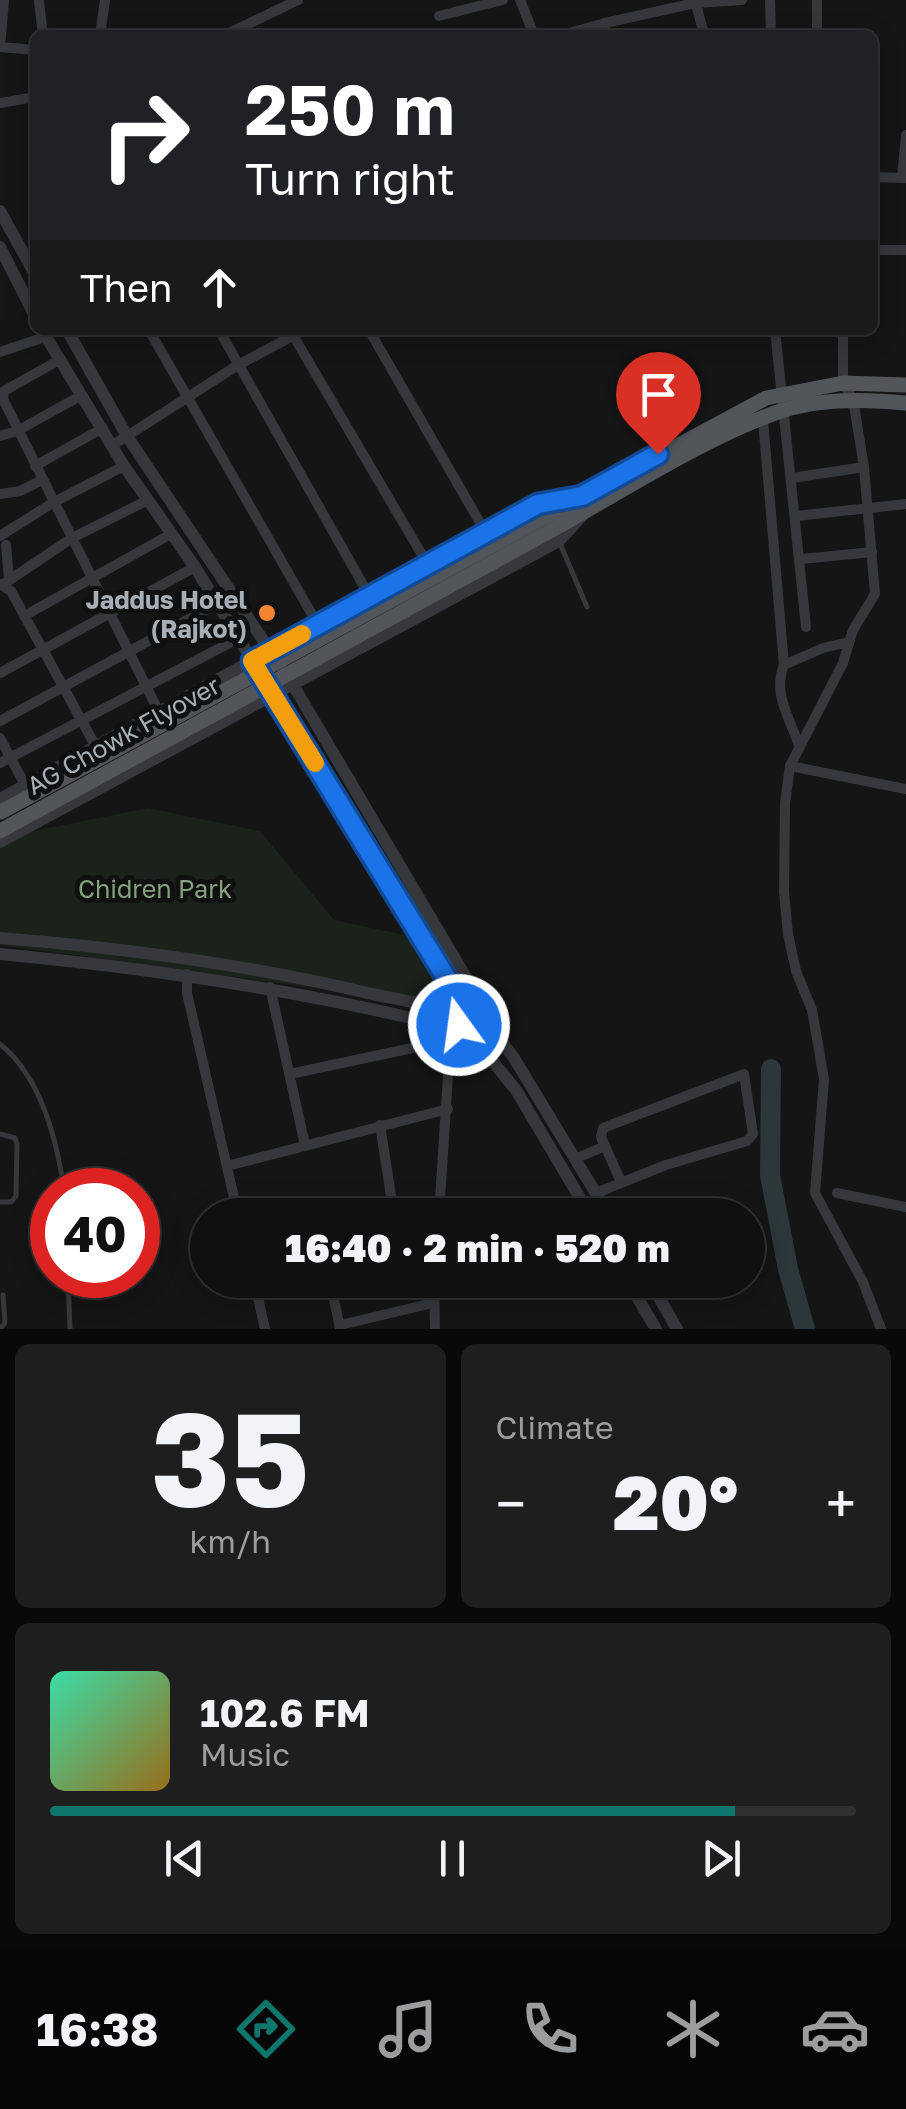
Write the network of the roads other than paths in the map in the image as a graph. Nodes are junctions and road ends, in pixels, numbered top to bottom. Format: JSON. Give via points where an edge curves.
{"nodes":[{"id":1,"x":4,"y":0,"type":"edge"},
{"id":2,"x":106,"y":0,"type":"edge"},
{"id":3,"x":503,"y":0,"type":"edge"},
{"id":4,"x":520,"y":0,"type":"edge"},
{"id":5,"x":735,"y":0,"type":"edge"},
{"id":6,"x":770,"y":0,"type":"edge"},
{"id":7,"x":818,"y":0,"type":"edge"},
{"id":8,"x":695,"y":1,"type":"edge"},
{"id":9,"x":40,"y":2,"type":"edge"},
{"id":10,"x":289,"y":2,"type":"edge"},
{"id":11,"x":439,"y":16,"type":"dead end"},
{"id":12,"x":605,"y":29,"type":"edge"},
{"id":13,"x":43,"y":30,"type":"edge"},
{"id":14,"x":101,"y":30,"type":"edge"},
{"id":15,"x":235,"y":30,"type":"edge"},
{"id":16,"x":532,"y":30,"type":"edge"},
{"id":17,"x":703,"y":30,"type":"edge"},
{"id":18,"x":771,"y":30,"type":"edge"},
{"id":19,"x":816,"y":30,"type":"edge"},
{"id":20,"x":0,"y":47,"type":"edge"},
{"id":21,"x":30,"y":50,"type":"edge"},
{"id":22,"x":30,"y":98,"type":"edge"},
{"id":23,"x":0,"y":103,"type":"edge"},
{"id":24,"x":906,"y":131,"type":"edge"},
{"id":25,"x":878,"y":177,"type":"edge"},
{"id":26,"x":904,"y":178,"type":"edge"},
{"id":27,"x":0,"y":211,"type":"edge"},
{"id":28,"x":0,"y":247,"type":"edge"},
{"id":29,"x":878,"y":250,"type":"edge"},
{"id":30,"x":906,"y":250,"type":"edge"},
{"id":31,"x":4,"y":263,"type":"edge"},
{"id":32,"x":30,"y":265,"type":"edge"},
{"id":33,"x":30,"y":307,"type":"edge"},
{"id":34,"x":42,"y":335,"type":"edge"},
{"id":35,"x":45,"y":335,"type":"edge"},
{"id":36,"x":70,"y":335,"type":"edge"},
{"id":37,"x":152,"y":335,"type":"edge"},
{"id":38,"x":222,"y":335,"type":"edge"},
{"id":39,"x":291,"y":335,"type":"edge"},
{"id":40,"x":298,"y":335,"type":"edge"},
{"id":41,"x":372,"y":335,"type":"edge"},
{"id":42,"x":776,"y":335,"type":"edge"},
{"id":43,"x":844,"y":335,"type":"edge"},
{"id":44,"x":0,"y":352,"type":"edge"},
{"id":45,"x":61,"y":359,"type":"junction"},
{"id":46,"x":238,"y":365,"type":"junction"},
{"id":47,"x":843,"y":383,"type":"junction"},
{"id":48,"x":906,"y":385,"type":"edge"},
{"id":49,"x":784,"y":392,"type":"junction"},
{"id":50,"x":82,"y":394,"type":"junction"},
{"id":51,"x":187,"y":396,"type":"junction"},
{"id":52,"x":853,"y":399,"type":"junction"},
{"id":53,"x":906,"y":403,"type":"edge"},
{"id":54,"x":785,"y":410,"type":"junction"},
{"id":55,"x":762,"y":420,"type":"junction"},
{"id":56,"x":103,"y":428,"type":"junction"},
{"id":57,"x":17,"y":432,"type":"junction"},
{"id":58,"x":0,"y":436,"type":"edge"},
{"id":59,"x":127,"y":436,"type":"junction"},
{"id":60,"x":113,"y":445,"type":"junction"},
{"id":61,"x":35,"y":466,"type":"junction"},
{"id":62,"x":124,"y":466,"type":"junction"},
{"id":63,"x":864,"y":467,"type":"junction"},
{"id":64,"x":792,"y":478,"type":"junction"},
{"id":65,"x":42,"y":480,"type":"junction"},
{"id":66,"x":604,"y":492,"type":"junction"},
{"id":67,"x":0,"y":494,"type":"edge"},
{"id":68,"x":148,"y":500,"type":"junction"},
{"id":69,"x":54,"y":502,"type":"junction"},
{"id":70,"x":585,"y":503,"type":"junction"},
{"id":71,"x":906,"y":504,"type":"edge"},
{"id":72,"x":868,"y":509,"type":"junction"},
{"id":73,"x":796,"y":516,"type":"junction"},
{"id":74,"x":553,"y":529,"type":"junction"},
{"id":75,"x":486,"y":533,"type":"junction"},
{"id":76,"x":170,"y":534,"type":"junction"},
{"id":77,"x":72,"y":538,"type":"junction"},
{"id":78,"x":3,"y":541,"type":"edge"},
{"id":79,"x":872,"y":552,"type":"junction"},
{"id":80,"x":802,"y":559,"type":"junction"},
{"id":81,"x":428,"y":565,"type":"junction"},
{"id":82,"x":194,"y":567,"type":"junction"},
{"id":83,"x":89,"y":578,"type":"junction"},
{"id":84,"x":4,"y":582,"type":"edge"},
{"id":85,"x":370,"y":596,"type":"junction"},
{"id":86,"x":217,"y":604,"type":"junction"},
{"id":87,"x":587,"y":607,"type":"dead end"},
{"id":88,"x":108,"y":615,"type":"junction"},
{"id":89,"x":24,"y":616,"type":"junction"},
{"id":90,"x":318,"y":625,"type":"junction"},
{"id":91,"x":806,"y":627,"type":"dead end"},
{"id":92,"x":239,"y":638,"type":"junction"},
{"id":93,"x":849,"y":642,"type":"junction"},
{"id":94,"x":43,"y":650,"type":"junction"},
{"id":95,"x":127,"y":651,"type":"junction"},
{"id":96,"x":271,"y":651,"type":"junction"},
{"id":97,"x":252,"y":661,"type":"junction"},
{"id":98,"x":784,"y":665,"type":"junction"},
{"id":99,"x":0,"y":673,"type":"edge"},
{"id":100,"x":63,"y":685,"type":"junction"},
{"id":101,"x":293,"y":685,"type":"junction"},
{"id":102,"x":146,"y":689,"type":"junction"},
{"id":103,"x":274,"y":696,"type":"junction"},
{"id":104,"x":160,"y":712,"type":"junction"},
{"id":105,"x":0,"y":721,"type":"edge"},
{"id":106,"x":84,"y":722,"type":"junction"},
{"id":107,"x":0,"y":738,"type":"edge"},
{"id":108,"x":799,"y":745,"type":"junction"},
{"id":109,"x":96,"y":746,"type":"junction"},
{"id":110,"x":6,"y":761,"type":"edge"},
{"id":111,"x":790,"y":766,"type":"junction"},
{"id":112,"x":26,"y":786,"type":"junction"},
{"id":113,"x":906,"y":789,"type":"edge"},
{"id":114,"x":0,"y":800,"type":"edge"},
{"id":115,"x":0,"y":812,"type":"edge"},
{"id":116,"x":0,"y":831,"type":"edge"},
{"id":117,"x":0,"y":842,"type":"edge"},
{"id":118,"x":0,"y":938,"type":"edge"},
{"id":119,"x":0,"y":954,"type":"edge"},
{"id":120,"x":187,"y":974,"type":"junction"},
{"id":121,"x":270,"y":987,"type":"junction"},
{"id":122,"x":482,"y":1010,"type":"junction"},
{"id":123,"x":461,"y":1024,"type":"junction"},
{"id":124,"x":492,"y":1028,"type":"junction"},
{"id":125,"x":476,"y":1041,"type":"junction"},
{"id":126,"x":0,"y":1044,"type":"edge"},
{"id":127,"x":418,"y":1047,"type":"dead end"},
{"id":128,"x":290,"y":1074,"type":"junction"},
{"id":129,"x":448,"y":1108,"type":"junction"},
{"id":130,"x":380,"y":1125,"type":"junction"},
{"id":131,"x":0,"y":1134,"type":"edge"},
{"id":132,"x":305,"y":1145,"type":"junction"},
{"id":133,"x":605,"y":1146,"type":"junction"},
{"id":134,"x":575,"y":1159,"type":"junction"},
{"id":135,"x":227,"y":1166,"type":"junction"},
{"id":136,"x":61,"y":1168,"type":"edge"},
{"id":137,"x":621,"y":1182,"type":"junction"},
{"id":138,"x":596,"y":1193,"type":"junction"},
{"id":139,"x":837,"y":1193,"type":"dead end"},
{"id":140,"x":234,"y":1198,"type":"edge"},
{"id":141,"x":391,"y":1198,"type":"edge"},
{"id":142,"x":440,"y":1198,"type":"edge"},
{"id":143,"x":580,"y":1198,"type":"edge"},
{"id":144,"x":599,"y":1198,"type":"edge"},
{"id":145,"x":0,"y":1202,"type":"edge"},
{"id":146,"x":906,"y":1207,"type":"edge"},
{"id":147,"x":4,"y":1295,"type":"dead end"},
{"id":148,"x":69,"y":1298,"type":"edge"},
{"id":149,"x":258,"y":1298,"type":"edge"},
{"id":150,"x":334,"y":1298,"type":"edge"},
{"id":151,"x":432,"y":1298,"type":"edge"},
{"id":152,"x":638,"y":1298,"type":"edge"},
{"id":153,"x":659,"y":1298,"type":"edge"},
{"id":154,"x":432,"y":1303,"type":"junction"},
{"id":155,"x":340,"y":1327,"type":"edge"},
{"id":156,"x":0,"y":1329,"type":"edge"},
{"id":157,"x":70,"y":1329,"type":"edge"},
{"id":158,"x":265,"y":1329,"type":"edge"},
{"id":159,"x":435,"y":1329,"type":"edge"},
{"id":160,"x":656,"y":1329,"type":"edge"},
{"id":161,"x":678,"y":1329,"type":"edge"},
{"id":162,"x":881,"y":1329,"type":"edge"}],
"edges":[{"from":1,"to":20,"type":"street"},
{"from":2,"to":14,"type":"street"},
{"from":3,"to":11,"type":"street"},
{"from":4,"to":16,"type":"street"},
{"from":5,"to":8,"type":"street"},
{"from":6,"to":18,"type":"street"},
{"from":7,"to":19,"type":"street"},
{"from":8,"to":12,"type":"street"},
{"from":8,"to":17,"type":"street"},
{"from":9,"to":13,"type":"street"},
{"from":10,"to":15,"type":"street"},
{"from":20,"to":21,"type":"street"},
{"from":22,"to":23,"type":"street"},
{"from":24,"to":26,"type":"street"},
{"from":25,"to":26,"type":"street"},
{"from":27,"to":32,"type":"street"},
{"from":28,"to":31,"type":"street"},
{"from":29,"to":30,"type":"street"},
{"from":31,"to":33,"type":"street"},
{"from":34,"to":44,"type":"street"},
{"from":35,"to":45,"type":"street"},
{"from":36,"to":59,"type":"street"},
{"from":37,"to":51,"type":"street"},
{"from":38,"to":46,"type":"street"},
{"from":39,"to":46,"type":"street"},
{"from":40,"to":81,"type":"street"},
{"from":41,"to":75,"type":"street"},
{"from":42,"to":49,"type":"street"},
{"from":43,"to":47,"type":"street"},
{"from":45,"to":50,"type":"street"},
{"from":45,"to":57,"type":"street","via":[[2,394]]},
{"from":46,"to":51,"type":"street"},
{"from":46,"to":85,"type":"street"},
{"from":47,"to":48,"type":"main road"},
{"from":47,"to":49,"type":"main road"},
{"from":47,"to":52,"type":"street"},
{"from":49,"to":54,"type":"street"},
{"from":49,"to":66,"type":"main road","via":[[716,422]]},
{"from":50,"to":56,"type":"street"},
{"from":50,"to":57,"type":"street"},
{"from":51,"to":59,"type":"street"},
{"from":51,"to":90,"type":"street"},
{"from":52,"to":53,"type":"main road"},
{"from":52,"to":54,"type":"main road"},
{"from":52,"to":63,"type":"street"},
{"from":54,"to":55,"type":"main road"},
{"from":54,"to":64,"type":"street"},
{"from":55,"to":66,"type":"main road"},
{"from":55,"to":98,"type":"street"},
{"from":56,"to":60,"type":"street"},
{"from":56,"to":61,"type":"street"},
{"from":57,"to":58,"type":"street"},
{"from":57,"to":61,"type":"street"},
{"from":59,"to":60,"type":"street"},
{"from":59,"to":96,"type":"street"},
{"from":60,"to":62,"type":"street"},
{"from":61,"to":65,"type":"street"},
{"from":62,"to":68,"type":"street"},
{"from":62,"to":69,"type":"street"},
{"from":63,"to":64,"type":"street"},
{"from":63,"to":72,"type":"street"},
{"from":64,"to":73,"type":"street"},
{"from":65,"to":67,"type":"street"},
{"from":65,"to":69,"type":"street"},
{"from":66,"to":70,"type":"main road","name":"AG Chowk Flyover"},
{"from":68,"to":76,"type":"street"},
{"from":68,"to":77,"type":"street"},
{"from":69,"to":77,"type":"street"},
{"from":69,"to":78,"type":"street"},
{"from":70,"to":74,"type":"main road","name":"AG Chowk Flyover"},
{"from":70,"to":75,"type":"street","via":[[538,504]]},
{"from":71,"to":72,"type":"street"},
{"from":72,"to":73,"type":"street"},
{"from":72,"to":79,"type":"street"},
{"from":73,"to":80,"type":"street"},
{"from":74,"to":87,"type":"lane"},
{"from":74,"to":101,"type":"street"},
{"from":74,"to":115,"type":"main road","name":"AG Chowk Flyover","bridge":true},
{"from":74,"to":116,"type":"main road","name":"AG Chowk Flyover","bridge":true},
{"from":75,"to":81,"type":"street"},
{"from":76,"to":82,"type":"street"},
{"from":76,"to":83,"type":"street"},
{"from":77,"to":83,"type":"street"},
{"from":77,"to":84,"type":"street"},
{"from":78,"to":84,"type":"street"},
{"from":79,"to":80,"type":"street"},
{"from":79,"to":93,"type":"street","via":[[876,594]]},
{"from":80,"to":91,"type":"street"},
{"from":81,"to":85,"type":"street"},
{"from":82,"to":86,"type":"street"},
{"from":82,"to":88,"type":"street"},
{"from":83,"to":88,"type":"street"},
{"from":83,"to":89,"type":"street"},
{"from":84,"to":89,"type":"street"},
{"from":85,"to":90,"type":"street"},
{"from":86,"to":92,"type":"street"},
{"from":86,"to":95,"type":"street"},
{"from":88,"to":94,"type":"street"},
{"from":88,"to":95,"type":"street"},
{"from":89,"to":94,"type":"street"},
{"from":90,"to":96,"type":"street"},
{"from":92,"to":97,"type":"street"},
{"from":92,"to":102,"type":"street"},
{"from":93,"to":98,"type":"street"},
{"from":93,"to":108,"type":"street"},
{"from":94,"to":99,"type":"street"},
{"from":94,"to":100,"type":"street"},
{"from":95,"to":100,"type":"street"},
{"from":95,"to":102,"type":"street"},
{"from":96,"to":97,"type":"street"},
{"from":96,"to":101,"type":"street"},
{"from":97,"to":103,"type":"street"},
{"from":97,"to":104,"type":"street"},
{"from":98,"to":108,"type":"street","via":[[779,691]]},
{"from":100,"to":105,"type":"street"},
{"from":100,"to":106,"type":"street"},
{"from":101,"to":103,"type":"street"},
{"from":101,"to":122,"type":"street"},
{"from":102,"to":104,"type":"street"},
{"from":102,"to":106,"type":"street"},
{"from":103,"to":117,"type":"street"},
{"from":103,"to":123,"type":"street","via":[[437,962]]},
{"from":104,"to":109,"type":"street"},
{"from":106,"to":109,"type":"street"},
{"from":106,"to":110,"type":"street"},
{"from":107,"to":110,"type":"street"},
{"from":108,"to":111,"type":"street"},
{"from":109,"to":112,"type":"street"},
{"from":110,"to":112,"type":"street"},
{"from":111,"to":113,"type":"street"},
{"from":111,"to":162,"type":"street","via":[[788,934],[824,1078],[815,1193]]},
{"from":112,"to":114,"type":"street"},
{"from":118,"to":123,"type":"street","via":[[334,985],[438,1009]]},
{"from":119,"to":120,"type":"street"},
{"from":120,"to":121,"type":"street"},
{"from":120,"to":135,"type":"street"},
{"from":121,"to":123,"type":"street"},
{"from":121,"to":128,"type":"street"},
{"from":122,"to":123,"type":"street"},
{"from":122,"to":124,"type":"street"},
{"from":123,"to":125,"type":"street"},
{"from":123,"to":129,"type":"street","via":[[449,1060]]},
{"from":124,"to":125,"type":"street"},
{"from":124,"to":134,"type":"street"},
{"from":125,"to":143,"type":"street","via":[[516,1090]]},
{"from":126,"to":136,"type":"lane","via":[[30,1080]]},
{"from":127,"to":128,"type":"street"},
{"from":128,"to":132,"type":"street"},
{"from":129,"to":130,"type":"street"},
{"from":129,"to":142,"type":"street"},
{"from":130,"to":132,"type":"street"},
{"from":130,"to":141,"type":"street"},
{"from":131,"to":145,"type":"lane","via":[[16,1138],[17,1160],[16,1196]]},
{"from":132,"to":135,"type":"street"},
{"from":133,"to":134,"type":"street"},
{"from":133,"to":137,"type":"street"},
{"from":133,"to":137,"type":"street","via":[[604,1128],[739,1073],[748,1079],[754,1134],[747,1141]]},
{"from":134,"to":138,"type":"street"},
{"from":135,"to":140,"type":"street"},
{"from":137,"to":138,"type":"street"},
{"from":138,"to":144,"type":"street"},
{"from":139,"to":146,"type":"street"},
{"from":147,"to":156,"type":"lane"},
{"from":148,"to":157,"type":"lane"},
{"from":149,"to":158,"type":"street"},
{"from":150,"to":155,"type":"street"},
{"from":151,"to":154,"type":"street"},
{"from":152,"to":160,"type":"street"},
{"from":153,"to":161,"type":"street"},
{"from":154,"to":155,"type":"street"},
{"from":154,"to":159,"type":"street"}]}
